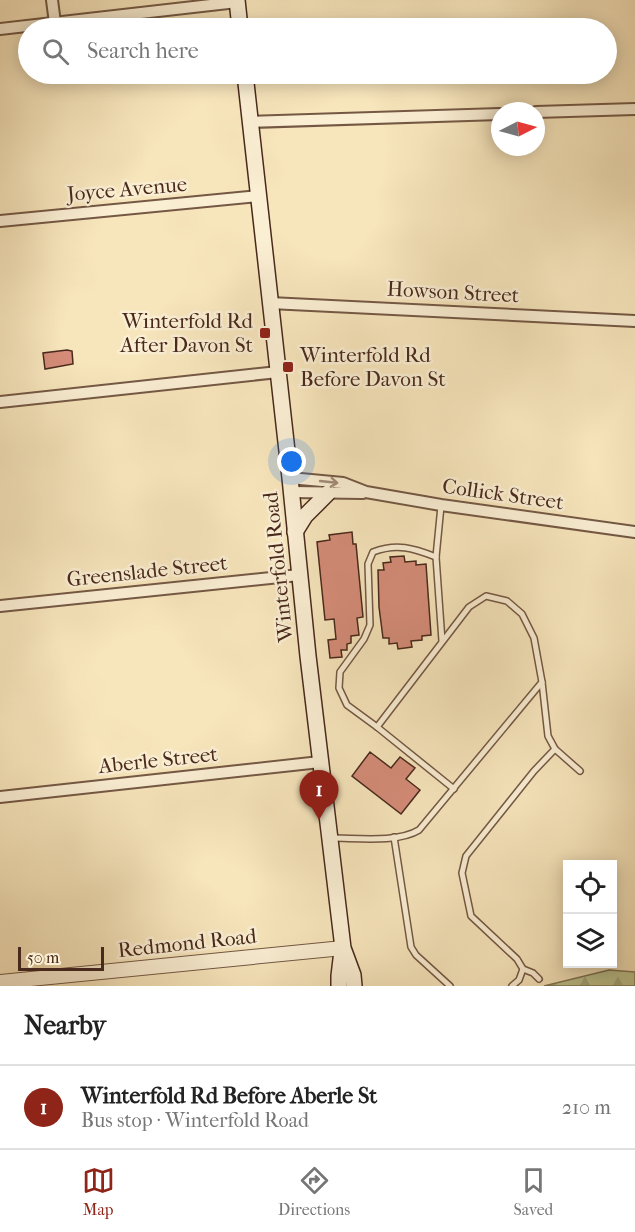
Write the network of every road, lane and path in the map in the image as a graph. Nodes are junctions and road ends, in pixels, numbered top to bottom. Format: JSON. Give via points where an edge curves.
{"nodes":[{"id":1,"x":52,"y":0,"type":"edge"},
{"id":2,"x":237,"y":1,"type":"edge"},
{"id":3,"x":54,"y":18,"type":"edge"},
{"id":4,"x":96,"y":18,"type":"edge"},
{"id":5,"x":239,"y":18,"type":"edge"},
{"id":6,"x":18,"y":27,"type":"edge"},
{"id":7,"x":0,"y":29,"type":"edge"},
{"id":8,"x":246,"y":84,"type":"edge"},
{"id":9,"x":635,"y":109,"type":"edge"},
{"id":10,"x":545,"y":112,"type":"edge"},
{"id":11,"x":491,"y":114,"type":"edge"},
{"id":12,"x":250,"y":122,"type":"junction"},
{"id":13,"x":259,"y":196,"type":"junction"},
{"id":14,"x":0,"y":221,"type":"edge"},
{"id":15,"x":270,"y":303,"type":"junction"},
{"id":16,"x":635,"y":321,"type":"edge"},
{"id":17,"x":278,"y":372,"type":"junction"},
{"id":18,"x":0,"y":402,"type":"edge"},
{"id":19,"x":291,"y":485,"type":"junction"},
{"id":20,"x":366,"y":492,"type":"junction"},
{"id":21,"x":328,"y":493,"type":"junction"},
{"id":22,"x":441,"y":505,"type":"junction"},
{"id":23,"x":295,"y":532,"type":"junction"},
{"id":24,"x":635,"y":532,"type":"edge"},
{"id":25,"x":436,"y":556,"type":"junction"},
{"id":26,"x":299,"y":575,"type":"junction"},
{"id":27,"x":0,"y":606,"type":"edge"},
{"id":28,"x":442,"y":641,"type":"junction"},
{"id":29,"x":542,"y":682,"type":"junction"},
{"id":30,"x":378,"y":727,"type":"junction"},
{"id":31,"x":555,"y":749,"type":"junction"},
{"id":32,"x":320,"y":762,"type":"junction"},
{"id":33,"x":580,"y":771,"type":"dead end"},
{"id":34,"x":454,"y":789,"type":"junction"},
{"id":35,"x":0,"y":797,"type":"edge"},
{"id":36,"x":394,"y":837,"type":"junction"},
{"id":37,"x":330,"y":838,"type":"junction"},
{"id":38,"x":343,"y":948,"type":"junction"},
{"id":39,"x":523,"y":969,"type":"junction"},
{"id":40,"x":539,"y":979,"type":"dead end"},
{"id":41,"x":64,"y":981,"type":"edge"},
{"id":42,"x":0,"y":982,"type":"edge"},
{"id":43,"x":339,"y":986,"type":"edge"},
{"id":44,"x":354,"y":986,"type":"edge"},
{"id":45,"x":450,"y":986,"type":"edge"},
{"id":46,"x":512,"y":986,"type":"edge"}],
"edges":[{"from":1,"to":3,"type":"street"},
{"from":2,"to":4,"type":"street"},
{"from":2,"to":5,"type":"main road"},
{"from":6,"to":7,"type":"street"},
{"from":8,"to":12,"type":"main road","name":"Winterfold Road"},
{"from":9,"to":10,"type":"street"},
{"from":11,"to":12,"type":"street"},
{"from":12,"to":13,"type":"main road","name":"Winterfold Road"},
{"from":13,"to":14,"type":"street","name":"Joyce Avenue"},
{"from":13,"to":15,"type":"main road","name":"Winterfold Road"},
{"from":15,"to":16,"type":"street","name":"Howson Street"},
{"from":15,"to":17,"type":"main road","name":"Winterfold Road"},
{"from":17,"to":18,"type":"street"},
{"from":17,"to":19,"type":"main road","name":"Winterfold Road"},
{"from":19,"to":20,"type":"street","name":"Collick Street","one_way":true,"via":[[343,483]]},
{"from":19,"to":21,"type":"street","name":"Collick Street"},
{"from":19,"to":23,"type":"main road","name":"Winterfold Road"},
{"from":20,"to":21,"type":"street","name":"Collick Street"},
{"from":20,"to":22,"type":"street","name":"Collick Street"},
{"from":21,"to":23,"type":"main road"},
{"from":22,"to":24,"type":"street","name":"Collick Street"},
{"from":22,"to":25,"type":"lane"},
{"from":23,"to":26,"type":"main road","name":"Winterfold Road"},
{"from":25,"to":28,"type":"lane"},
{"from":25,"to":30,"type":"lane","via":[[411,548],[386,547],[373,552],[368,564],[370,625],[340,672],[339,688],[347,705]]},
{"from":26,"to":27,"type":"street","name":"Greenslade Street"},
{"from":26,"to":32,"type":"main road","name":"Winterfold Road"},
{"from":28,"to":29,"type":"lane","via":[[469,607],[486,596],[507,601],[522,614],[534,638]]},
{"from":28,"to":30,"type":"lane"},
{"from":29,"to":31,"type":"lane","via":[[548,736]]},
{"from":29,"to":34,"type":"lane"},
{"from":30,"to":34,"type":"lane"},
{"from":31,"to":33,"type":"lane"},
{"from":31,"to":39,"type":"lane","via":[[463,864],[471,916]]},
{"from":32,"to":35,"type":"street","name":"Aberle Street"},
{"from":32,"to":37,"type":"main road","name":"Winterfold Road"},
{"from":34,"to":36,"type":"lane","via":[[419,830]]},
{"from":36,"to":37,"type":"lane"},
{"from":36,"to":45,"type":"lane","via":[[411,947]]},
{"from":37,"to":38,"type":"main road","name":"Winterfold Road"},
{"from":38,"to":41,"type":"street","name":"Redmond Road"},
{"from":38,"to":43,"type":"main road","name":"Winterfold Road"},
{"from":38,"to":44,"type":"main road","name":"Winterfold Road"},
{"from":39,"to":40,"type":"lane"},
{"from":39,"to":46,"type":"lane"},
{"from":41,"to":42,"type":"street","name":"Redmond Road"}]}
